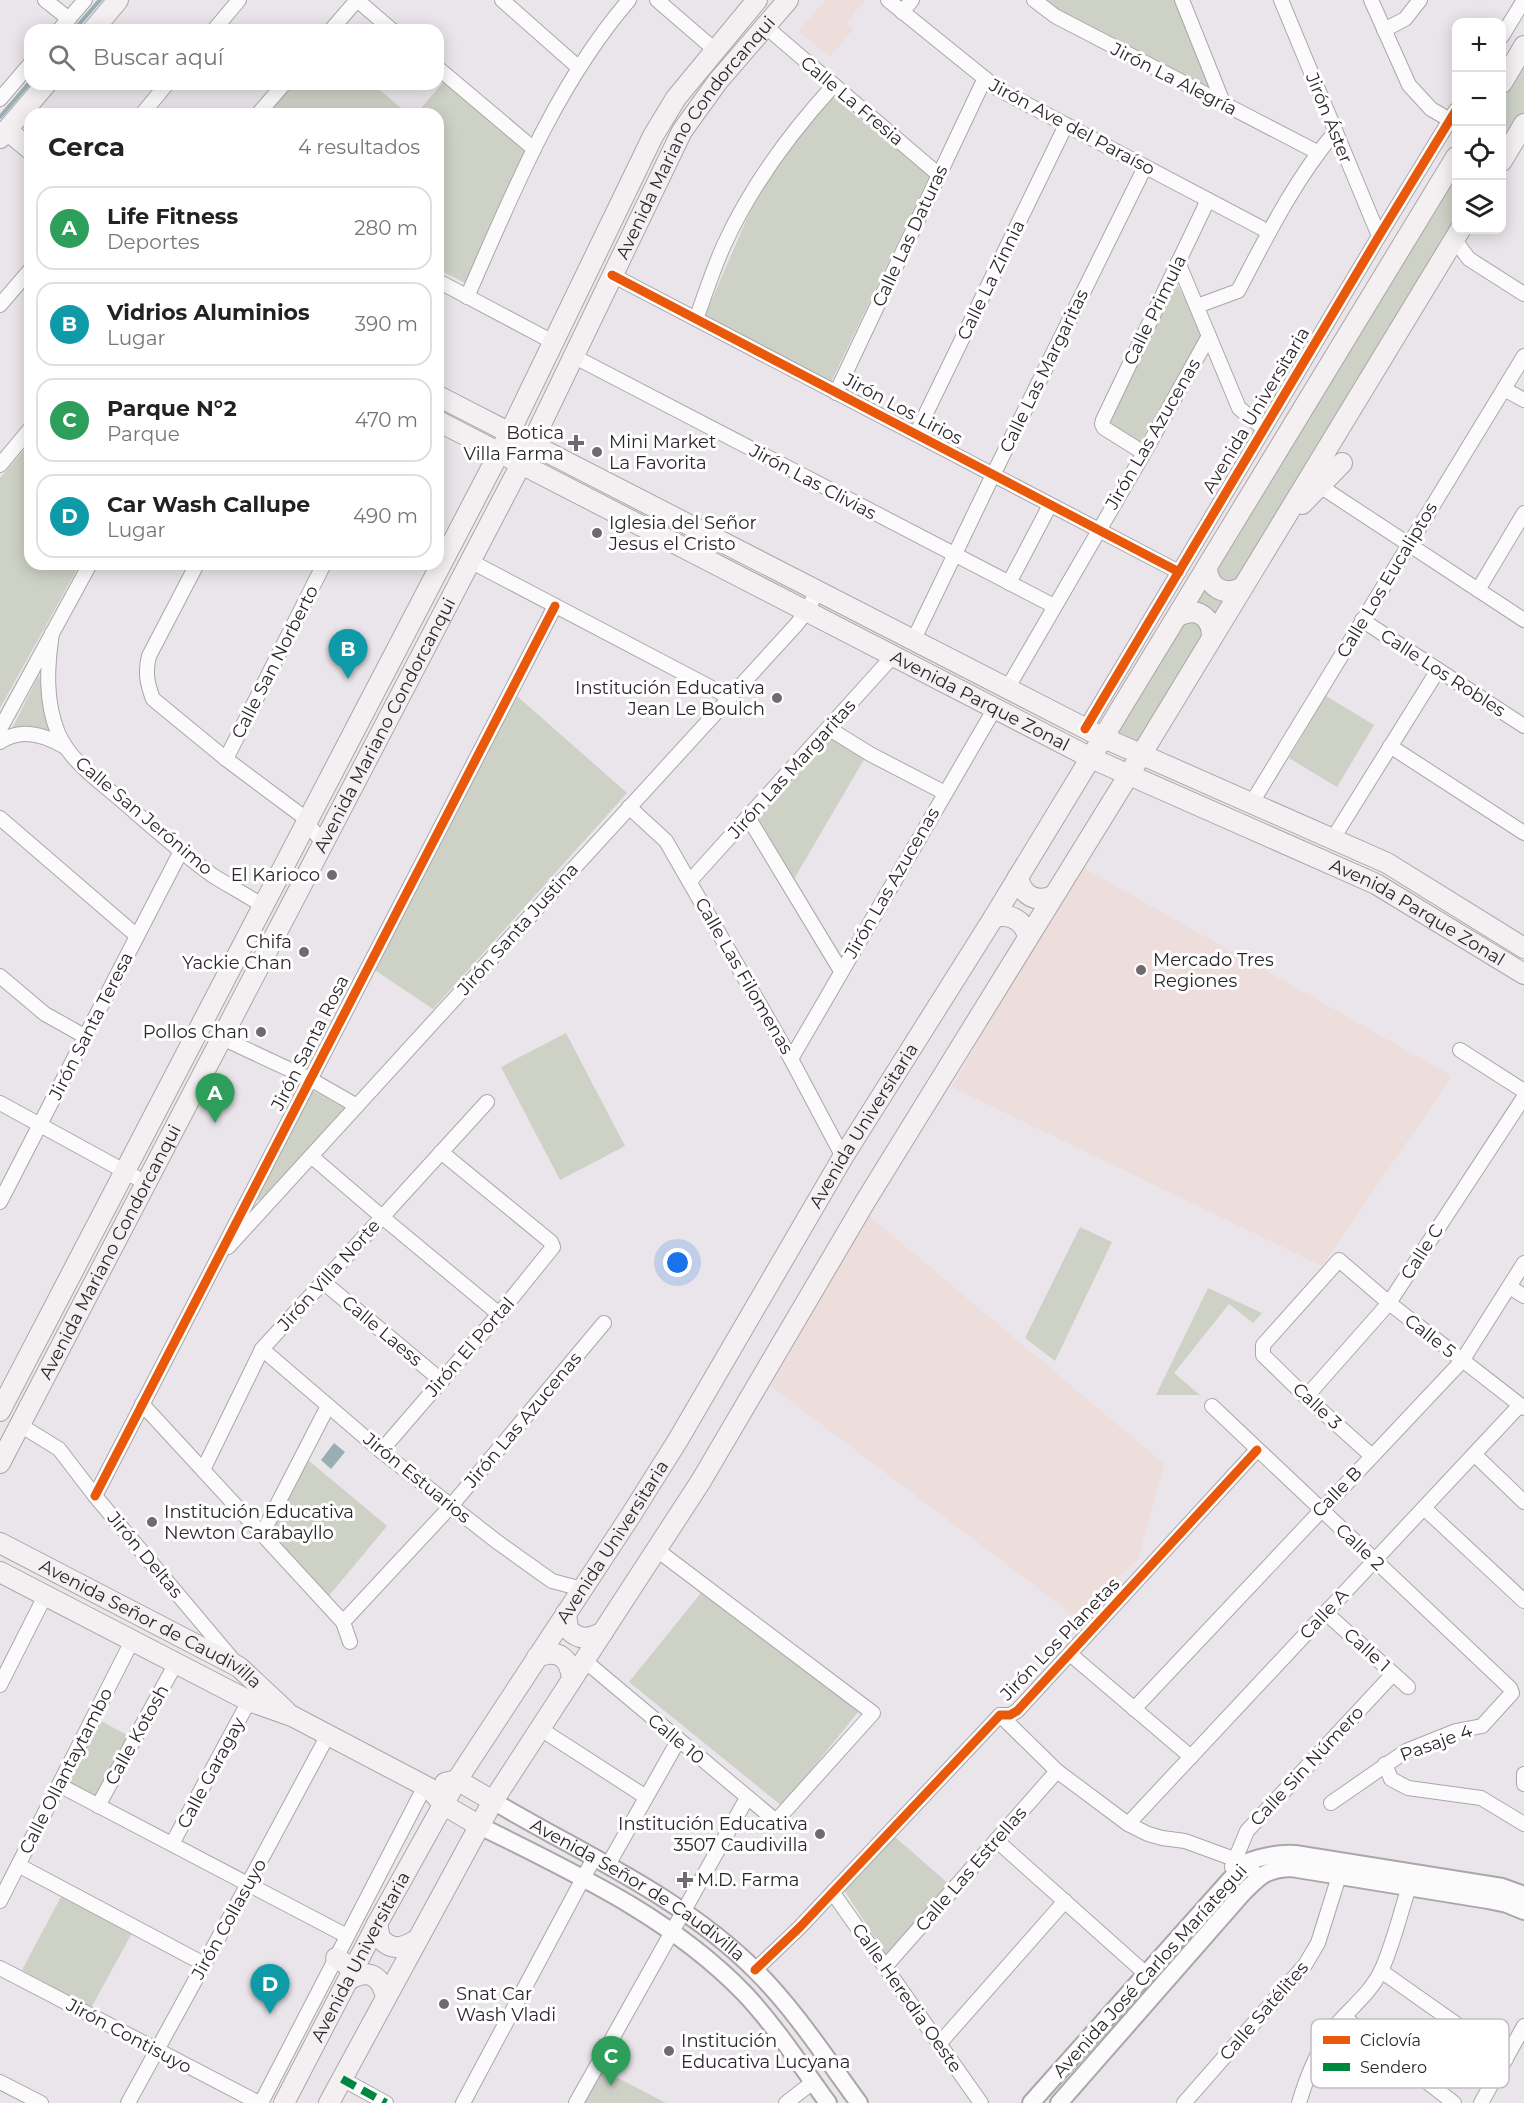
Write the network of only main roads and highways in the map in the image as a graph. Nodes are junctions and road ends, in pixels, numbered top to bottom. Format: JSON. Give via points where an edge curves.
{"nodes":[{"id":1,"x":118,"y":0,"type":"edge"},
{"id":2,"x":757,"y":0,"type":"edge"},
{"id":3,"x":788,"y":0,"type":"edge"},
{"id":4,"x":98,"y":24,"type":"edge"},
{"id":5,"x":1524,"y":46,"type":"edge"},
{"id":6,"x":1506,"y":76,"type":"edge"},
{"id":7,"x":42,"y":90,"type":"edge"},
{"id":8,"x":676,"y":98,"type":"junction"},
{"id":9,"x":30,"y":108,"type":"edge"},
{"id":10,"x":696,"y":111,"type":"junction"},
{"id":11,"x":24,"y":115,"type":"edge"},
{"id":12,"x":1524,"y":124,"type":"edge"},
{"id":13,"x":2,"y":131,"type":"edge"},
{"id":14,"x":24,"y":145,"type":"edge"},
{"id":15,"x":1506,"y":154,"type":"edge"},
{"id":16,"x":1452,"y":164,"type":"edge"},
{"id":17,"x":1457,"y":234,"type":"edge"},
{"id":18,"x":444,"y":399,"type":"edge"},
{"id":19,"x":482,"y":419,"type":"junction"},
{"id":20,"x":444,"y":425,"type":"edge"},
{"id":21,"x":509,"y":434,"type":"junction"},
{"id":22,"x":472,"y":439,"type":"junction"},
{"id":23,"x":531,"y":445,"type":"junction"},
{"id":24,"x":499,"y":453,"type":"junction"},
{"id":25,"x":1342,"y":463,"type":"dead end"},
{"id":26,"x":521,"y":464,"type":"junction"},
{"id":27,"x":1279,"y":528,"type":"junction"},
{"id":28,"x":458,"y":532,"type":"junction"},
{"id":29,"x":480,"y":543,"type":"junction"},
{"id":30,"x":444,"y":546,"type":"edge"},
{"id":31,"x":1207,"y":569,"type":"junction"},
{"id":32,"x":432,"y":570,"type":"edge"},
{"id":33,"x":1241,"y":588,"type":"junction"},
{"id":34,"x":1178,"y":616,"type":"junction"},
{"id":35,"x":1212,"y":637,"type":"junction"},
{"id":36,"x":1104,"y":738,"type":"junction"},
{"id":37,"x":1141,"y":755,"type":"junction"},
{"id":38,"x":1091,"y":758,"type":"junction"},
{"id":39,"x":1129,"y":774,"type":"junction"},
{"id":40,"x":1018,"y":877,"type":"junction"},
{"id":41,"x":1053,"y":896,"type":"junction"},
{"id":42,"x":994,"y":916,"type":"junction"},
{"id":43,"x":1028,"y":936,"type":"junction"},
{"id":44,"x":1524,"y":948,"type":"edge"},
{"id":45,"x":1524,"y":974,"type":"edge"},
{"id":46,"x":0,"y":1411,"type":"edge"},
{"id":47,"x":0,"y":1463,"type":"edge"},
{"id":48,"x":0,"y":1543,"type":"edge"},
{"id":49,"x":0,"y":1572,"type":"edge"},
{"id":50,"x":566,"y":1613,"type":"junction"},
{"id":51,"x":603,"y":1632,"type":"junction"},
{"id":52,"x":537,"y":1657,"type":"junction"},
{"id":53,"x":572,"y":1679,"type":"junction"},
{"id":54,"x":291,"y":1716,"type":"junction"},
{"id":55,"x":457,"y":1780,"type":"junction"},
{"id":56,"x":427,"y":1787,"type":"junction"},
{"id":57,"x":493,"y":1801,"type":"junction"},
{"id":58,"x":444,"y":1805,"type":"junction"},
{"id":59,"x":480,"y":1826,"type":"junction"},
{"id":60,"x":377,"y":1924,"type":"junction"},
{"id":61,"x":418,"y":1939,"type":"junction"},
{"id":62,"x":336,"y":1958,"type":"road end"},
{"id":63,"x":352,"y":1974,"type":"junction"},
{"id":64,"x":386,"y":1998,"type":"junction"},
{"id":65,"x":284,"y":2103,"type":"edge"},
{"id":66,"x":329,"y":2103,"type":"edge"}],
"edges":[{"from":1,"to":4,"type":"main road"},
{"from":2,"to":8,"type":"main road","name":"Avenida Mariano Condorcanqui"},
{"from":3,"to":10,"type":"main road","name":"Avenida Mariano Condorcanqui"},
{"from":5,"to":6,"type":"main road"},
{"from":7,"to":9,"type":"main road"},
{"from":8,"to":10,"type":"main road"},
{"from":8,"to":21,"type":"main road","name":"Avenida Mariano Condorcanqui","via":[[653,136]]},
{"from":10,"to":23,"type":"main road","name":"Avenida Mariano Condorcanqui","via":[[671,153]]},
{"from":11,"to":13,"type":"main road"},
{"from":12,"to":15,"type":"main road"},
{"from":13,"to":14,"type":"main road"},
{"from":16,"to":31,"type":"main road","name":"Avenida Universitaria"},
{"from":17,"to":27,"type":"main road"},
{"from":18,"to":19,"type":"main road","name":"Avenida Parque Zonal"},
{"from":19,"to":21,"type":"main road","name":"Avenida Parque Zonal"},
{"from":19,"to":22,"type":"main road"},
{"from":20,"to":22,"type":"main road","name":"Avenida Parque Zonal"},
{"from":21,"to":23,"type":"main road","name":"Avenida Parque Zonal"},
{"from":21,"to":24,"type":"main road","name":"Avenida Mariano Condorcanqui"},
{"from":22,"to":24,"type":"main road","name":"Avenida Parque Zonal"},
{"from":23,"to":26,"type":"main road","name":"Avenida Mariano Condorcanqui"},
{"from":23,"to":36,"type":"main road","name":"Avenida Parque Zonal"},
{"from":24,"to":26,"type":"main road","name":"Avenida Parque Zonal"},
{"from":24,"to":28,"type":"main road","name":"Avenida Mariano Condorcanqui"},
{"from":25,"to":27,"type":"main road"},
{"from":26,"to":29,"type":"main road","name":"Avenida Mariano Condorcanqui"},
{"from":26,"to":38,"type":"main road","name":"Avenida Parque Zonal"},
{"from":27,"to":33,"type":"main road"},
{"from":28,"to":29,"type":"main road"},
{"from":28,"to":30,"type":"main road","name":"Avenida Mariano Condorcanqui"},
{"from":29,"to":47,"type":"main road","name":"Avenida Mariano Condorcanqui"},
{"from":31,"to":33,"type":"main road","via":[[1218,590],[1234,592]]},
{"from":31,"to":34,"type":"main road","name":"Avenida Universitaria"},
{"from":32,"to":46,"type":"main road","name":"Avenida Mariano Condorcanqui","via":[[307,824]]},
{"from":33,"to":35,"type":"main road"},
{"from":34,"to":35,"type":"main road","via":[[1186,612],[1203,615],[1209,621]]},
{"from":34,"to":36,"type":"main road","name":"Avenida Universitaria"},
{"from":35,"to":37,"type":"main road"},
{"from":36,"to":37,"type":"main road","name":"Avenida Parque Zonal"},
{"from":36,"to":38,"type":"main road","name":"Avenida Universitaria"},
{"from":37,"to":39,"type":"main road"},
{"from":37,"to":44,"type":"main road","name":"Avenida Parque Zonal","via":[[1387,863]]},
{"from":38,"to":39,"type":"main road","name":"Avenida Parque Zonal"},
{"from":38,"to":40,"type":"main road","name":"Avenida Universitaria"},
{"from":39,"to":41,"type":"main road"},
{"from":39,"to":45,"type":"main road","name":"Avenida Parque Zonal","via":[[1376,884]]},
{"from":40,"to":41,"type":"main road","via":[[1030,897]]},
{"from":40,"to":42,"type":"main road","name":"Avenida Universitaria"},
{"from":41,"to":43,"type":"main road"},
{"from":42,"to":43,"type":"main road","via":[[1016,918]]},
{"from":42,"to":50,"type":"main road","name":"Avenida Universitaria","via":[[843,1157],[678,1440]]},
{"from":43,"to":51,"type":"main road","via":[[701,1481]]},
{"from":48,"to":54,"type":"main road","name":"Avenida Señor de Caudivilla","via":[[239,1667]]},
{"from":49,"to":54,"type":"main road","name":"Avenida Señor de Caudivilla","via":[[249,1701]]},
{"from":50,"to":51,"type":"main road","via":[[568,1629],[578,1637],[591,1638]]},
{"from":50,"to":52,"type":"main road","name":"Avenida Universitaria"},
{"from":51,"to":53,"type":"main road"},
{"from":52,"to":53,"type":"main road","via":[[552,1653],[563,1658]]},
{"from":52,"to":55,"type":"main road","name":"Avenida Universitaria"},
{"from":53,"to":57,"type":"main road"},
{"from":54,"to":56,"type":"main road","name":"Avenida Señor de Caudivilla"},
{"from":55,"to":56,"type":"main road"},
{"from":55,"to":57,"type":"main road","name":"Avenida Señor de Caudivilla"},
{"from":55,"to":58,"type":"main road","name":"Avenida Universitaria"},
{"from":56,"to":58,"type":"main road","name":"Avenida Señor de Caudivilla"},
{"from":57,"to":59,"type":"main road"},
{"from":58,"to":59,"type":"main road","name":"Avenida Señor de Caudivilla"},
{"from":58,"to":60,"type":"main road","name":"Avenida Universitaria"},
{"from":59,"to":61,"type":"main road"},
{"from":60,"to":61,"type":"main road","via":[[380,1938],[389,1946],[403,1947]]},
{"from":60,"to":63,"type":"main road","name":"Avenida Universitaria"},
{"from":61,"to":64,"type":"main road"},
{"from":62,"to":63,"type":"main road"},
{"from":63,"to":64,"type":"main road","via":[[376,1977]]},
{"from":63,"to":65,"type":"main road","name":"Avenida Universitaria"},
{"from":64,"to":66,"type":"main road"}]}
